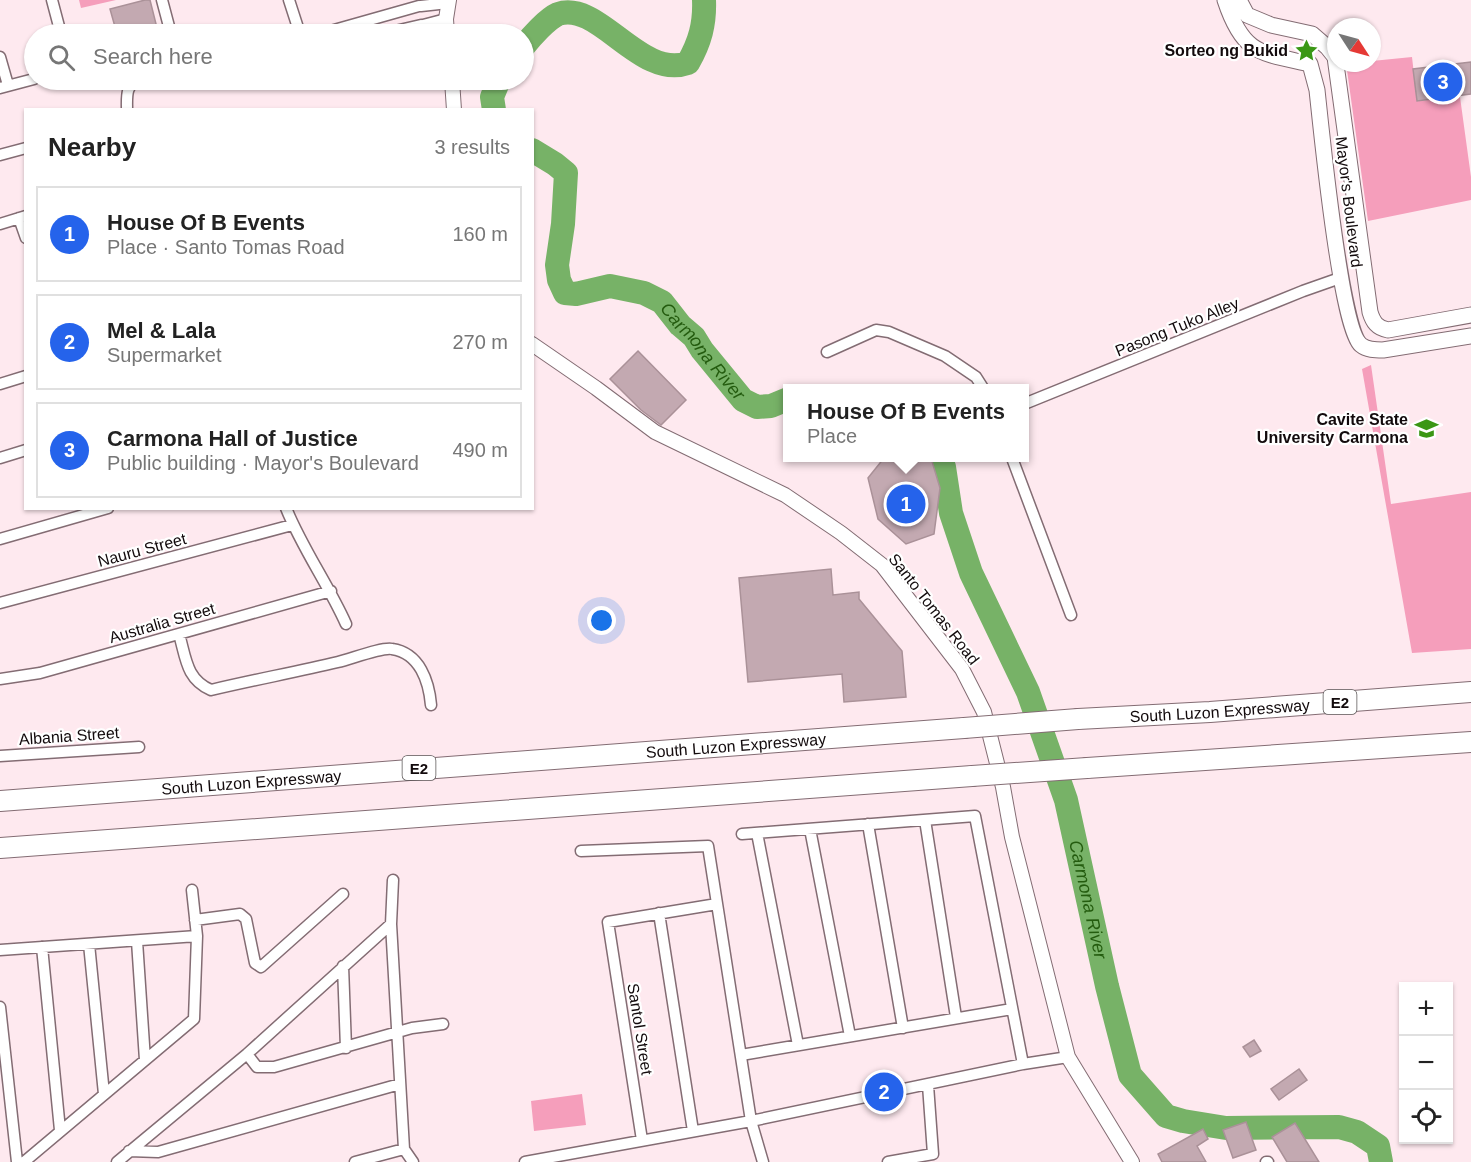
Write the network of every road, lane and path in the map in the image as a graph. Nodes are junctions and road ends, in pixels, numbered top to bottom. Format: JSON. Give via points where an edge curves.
{"nodes":[{"id":1,"x":52,"y":0,"type":"edge"},
{"id":2,"x":162,"y":0,"type":"edge"},
{"id":3,"x":289,"y":0,"type":"edge"},
{"id":4,"x":1226,"y":0,"type":"edge"},
{"id":5,"x":1239,"y":0,"type":"edge"},
{"id":6,"x":448,"y":2,"type":"edge"},
{"id":7,"x":387,"y":15,"type":"junction"},
{"id":8,"x":446,"y":18,"type":"junction"},
{"id":9,"x":58,"y":24,"type":"edge"},
{"id":10,"x":168,"y":24,"type":"edge"},
{"id":11,"x":297,"y":24,"type":"edge"},
{"id":12,"x":355,"y":24,"type":"edge"},
{"id":13,"x":387,"y":24,"type":"edge"},
{"id":14,"x":425,"y":24,"type":"edge"},
{"id":15,"x":446,"y":24,"type":"edge"},
{"id":16,"x":0,"y":57,"type":"edge"},
{"id":17,"x":24,"y":82,"type":"edge"},
{"id":18,"x":4,"y":87,"type":"edge"},
{"id":19,"x":127,"y":90,"type":"edge"},
{"id":20,"x":453,"y":90,"type":"edge"},
{"id":21,"x":127,"y":108,"type":"edge"},
{"id":22,"x":454,"y":108,"type":"edge"},
{"id":23,"x":24,"y":149,"type":"edge"},
{"id":24,"x":0,"y":155,"type":"edge"},
{"id":25,"x":22,"y":217,"type":"edge"},
{"id":26,"x":0,"y":224,"type":"edge"},
{"id":27,"x":1340,"y":278,"type":"junction"},
{"id":28,"x":1471,"y":315,"type":"edge"},
{"id":29,"x":1471,"y":336,"type":"edge"},
{"id":30,"x":534,"y":345,"type":"edge"},
{"id":31,"x":827,"y":352,"type":"dead end"},
{"id":32,"x":24,"y":377,"type":"edge"},
{"id":33,"x":0,"y":384,"type":"edge"},
{"id":34,"x":980,"y":384,"type":"edge"},
{"id":35,"x":1029,"y":402,"type":"edge"},
{"id":36,"x":24,"y":451,"type":"edge"},
{"id":37,"x":0,"y":458,"type":"edge"},
{"id":38,"x":1014,"y":462,"type":"edge"},
{"id":39,"x":101,"y":510,"type":"edge"},
{"id":40,"x":287,"y":510,"type":"edge"},
{"id":41,"x":292,"y":525,"type":"junction"},
{"id":42,"x":0,"y":539,"type":"edge"},
{"id":43,"x":331,"y":591,"type":"junction"},
{"id":44,"x":0,"y":603,"type":"edge"},
{"id":45,"x":1071,"y":615,"type":"dead end"},
{"id":46,"x":346,"y":624,"type":"dead end"},
{"id":47,"x":179,"y":634,"type":"junction"},
{"id":48,"x":0,"y":679,"type":"edge"},
{"id":49,"x":1471,"y":692,"type":"edge"},
{"id":50,"x":431,"y":705,"type":"dead end"},
{"id":51,"x":1471,"y":742,"type":"edge"},
{"id":52,"x":139,"y":747,"type":"dead end"},
{"id":53,"x":0,"y":756,"type":"edge"},
{"id":54,"x":0,"y":801,"type":"edge"},
{"id":55,"x":925,"y":820,"type":"junction"},
{"id":56,"x":868,"y":824,"type":"junction"},
{"id":57,"x":810,"y":829,"type":"junction"},
{"id":58,"x":757,"y":833,"type":"junction"},
{"id":59,"x":742,"y":834,"type":"dead end"},
{"id":60,"x":0,"y":848,"type":"edge"},
{"id":61,"x":581,"y":851,"type":"dead end"},
{"id":62,"x":393,"y":879,"type":"dead end"},
{"id":63,"x":192,"y":890,"type":"dead end"},
{"id":64,"x":343,"y":894,"type":"dead end"},
{"id":65,"x":717,"y":904,"type":"junction"},
{"id":66,"x":659,"y":914,"type":"junction"},
{"id":67,"x":195,"y":920,"type":"junction"},
{"id":68,"x":391,"y":924,"type":"junction"},
{"id":69,"x":197,"y":936,"type":"junction"},
{"id":70,"x":137,"y":941,"type":"junction"},
{"id":71,"x":89,"y":944,"type":"junction"},
{"id":72,"x":42,"y":947,"type":"junction"},
{"id":73,"x":0,"y":950,"type":"edge"},
{"id":74,"x":343,"y":966,"type":"junction"},
{"id":75,"x":0,"y":1007,"type":"edge"},
{"id":76,"x":1012,"y":1009,"type":"junction"},
{"id":77,"x":956,"y":1017,"type":"junction"},
{"id":78,"x":443,"y":1024,"type":"dead end"},
{"id":79,"x":903,"y":1028,"type":"junction"},
{"id":80,"x":396,"y":1033,"type":"junction"},
{"id":81,"x":850,"y":1036,"type":"junction"},
{"id":82,"x":798,"y":1045,"type":"junction"},
{"id":83,"x":346,"y":1048,"type":"junction"},
{"id":84,"x":247,"y":1054,"type":"junction"},
{"id":85,"x":741,"y":1055,"type":"junction"},
{"id":86,"x":1068,"y":1057,"type":"junction"},
{"id":87,"x":145,"y":1060,"type":"junction"},
{"id":88,"x":1023,"y":1064,"type":"junction"},
{"id":89,"x":400,"y":1084,"type":"junction"},
{"id":90,"x":928,"y":1085,"type":"junction"},
{"id":91,"x":104,"y":1094,"type":"junction"},
{"id":92,"x":751,"y":1120,"type":"junction"},
{"id":93,"x":60,"y":1130,"type":"junction"},
{"id":94,"x":693,"y":1131,"type":"junction"},
{"id":95,"x":642,"y":1140,"type":"junction"},
{"id":96,"x":404,"y":1149,"type":"junction"},
{"id":97,"x":129,"y":1151,"type":"junction"},
{"id":98,"x":17,"y":1162,"type":"edge"},
{"id":99,"x":24,"y":1162,"type":"edge"},
{"id":100,"x":117,"y":1162,"type":"edge"},
{"id":101,"x":355,"y":1162,"type":"edge"},
{"id":102,"x":413,"y":1162,"type":"edge"},
{"id":103,"x":525,"y":1162,"type":"edge"},
{"id":104,"x":763,"y":1162,"type":"edge"},
{"id":105,"x":888,"y":1162,"type":"edge"},
{"id":106,"x":1132,"y":1162,"type":"edge"}],
"edges":[{"from":1,"to":9,"type":"street"},
{"from":2,"to":10,"type":"street"},
{"from":3,"to":11,"type":"street"},
{"from":4,"to":27,"type":"main road","name":"Mayor's Boulevard","via":[[1240,34],[1255,48],[1269,56],[1310,64],[1317,90]]},
{"from":5,"to":28,"type":"main road","name":"Mayor's Boulevard","via":[[1247,15],[1312,34],[1335,57],[1370,312],[1376,326],[1388,330]]},
{"from":6,"to":7,"type":"street"},
{"from":6,"to":8,"type":"street"},
{"from":7,"to":12,"type":"street"},
{"from":7,"to":13,"type":"street"},
{"from":8,"to":14,"type":"street"},
{"from":8,"to":15,"type":"street"},
{"from":16,"to":18,"type":"street"},
{"from":17,"to":18,"type":"street"},
{"from":19,"to":21,"type":"street"},
{"from":20,"to":22,"type":"street"},
{"from":23,"to":24,"type":"street"},
{"from":25,"to":26,"type":"street"},
{"from":27,"to":29,"type":"main road","name":"Mayor's Boulevard","via":[[1353,333],[1360,345],[1371,350]]},
{"from":27,"to":35,"type":"street","name":"Pasong Tuko Alley"},
{"from":30,"to":86,"type":"street","name":"Santo Tomas Road","via":[[655,432],[785,495],[841,533],[882,565],[962,669],[984,712]]},
{"from":31,"to":34,"type":"street","via":[[876,330],[889,332],[945,356]]},
{"from":32,"to":33,"type":"street"},
{"from":36,"to":37,"type":"street"},
{"from":38,"to":45,"type":"street"},
{"from":39,"to":42,"type":"street"},
{"from":40,"to":41,"type":"street"},
{"from":41,"to":43,"type":"street"},
{"from":41,"to":44,"type":"street","name":"Nauru Street"},
{"from":43,"to":46,"type":"street"},
{"from":43,"to":47,"type":"street","name":"Australia Street"},
{"from":47,"to":48,"type":"street","name":"Australia Street","via":[[40,673]]},
{"from":47,"to":50,"type":"street","via":[[191,675],[199,685],[211,690],[391,648],[420,665]]},
{"from":49,"to":54,"type":"highway","name":"South Luzon Expressway","number":"E2","bridge":true},
{"from":51,"to":60,"type":"highway","bridge":true},
{"from":52,"to":53,"type":"street","name":"Albania Street"},
{"from":55,"to":56,"type":"street"},
{"from":55,"to":76,"type":"street","via":[[975,816]]},
{"from":55,"to":77,"type":"street"},
{"from":56,"to":57,"type":"street"},
{"from":56,"to":79,"type":"street"},
{"from":57,"to":58,"type":"street"},
{"from":57,"to":81,"type":"street"},
{"from":58,"to":59,"type":"street"},
{"from":58,"to":82,"type":"street"},
{"from":61,"to":65,"type":"street","via":[[708,846]]},
{"from":62,"to":68,"type":"street"},
{"from":63,"to":67,"type":"street"},
{"from":64,"to":67,"type":"street","via":[[261,967],[255,963],[246,919],[240,914]]},
{"from":65,"to":66,"type":"street"},
{"from":65,"to":85,"type":"street"},
{"from":66,"to":94,"type":"street"},
{"from":66,"to":95,"type":"street","name":"Santol Street","via":[[608,922]]},
{"from":67,"to":69,"type":"street"},
{"from":68,"to":74,"type":"street"},
{"from":68,"to":80,"type":"street"},
{"from":69,"to":70,"type":"street"},
{"from":69,"to":87,"type":"street","via":[[194,1019]]},
{"from":70,"to":71,"type":"street"},
{"from":70,"to":87,"type":"street"},
{"from":71,"to":72,"type":"street"},
{"from":71,"to":91,"type":"street"},
{"from":72,"to":73,"type":"street"},
{"from":72,"to":93,"type":"street"},
{"from":74,"to":83,"type":"street"},
{"from":74,"to":84,"type":"street"},
{"from":75,"to":98,"type":"street"},
{"from":76,"to":77,"type":"street"},
{"from":76,"to":88,"type":"street"},
{"from":77,"to":79,"type":"street"},
{"from":78,"to":80,"type":"street"},
{"from":79,"to":81,"type":"street"},
{"from":80,"to":83,"type":"street"},
{"from":80,"to":89,"type":"street"},
{"from":81,"to":82,"type":"street"},
{"from":82,"to":85,"type":"street"},
{"from":83,"to":84,"type":"street","via":[[266,1068],[257,1067]]},
{"from":84,"to":97,"type":"street"},
{"from":85,"to":92,"type":"street"},
{"from":86,"to":88,"type":"street"},
{"from":86,"to":106,"type":"street","name":"Santo Tomas Road"},
{"from":87,"to":91,"type":"street"},
{"from":88,"to":90,"type":"street"},
{"from":89,"to":96,"type":"street"},
{"from":89,"to":97,"type":"street","via":[[158,1152]]},
{"from":90,"to":92,"type":"street"},
{"from":90,"to":105,"type":"street","via":[[933,1154]]},
{"from":91,"to":93,"type":"street"},
{"from":92,"to":94,"type":"street"},
{"from":92,"to":104,"type":"street"},
{"from":93,"to":99,"type":"street"},
{"from":94,"to":95,"type":"street"},
{"from":95,"to":103,"type":"street"},
{"from":96,"to":101,"type":"street"},
{"from":96,"to":102,"type":"street"},
{"from":97,"to":100,"type":"street"}]}
